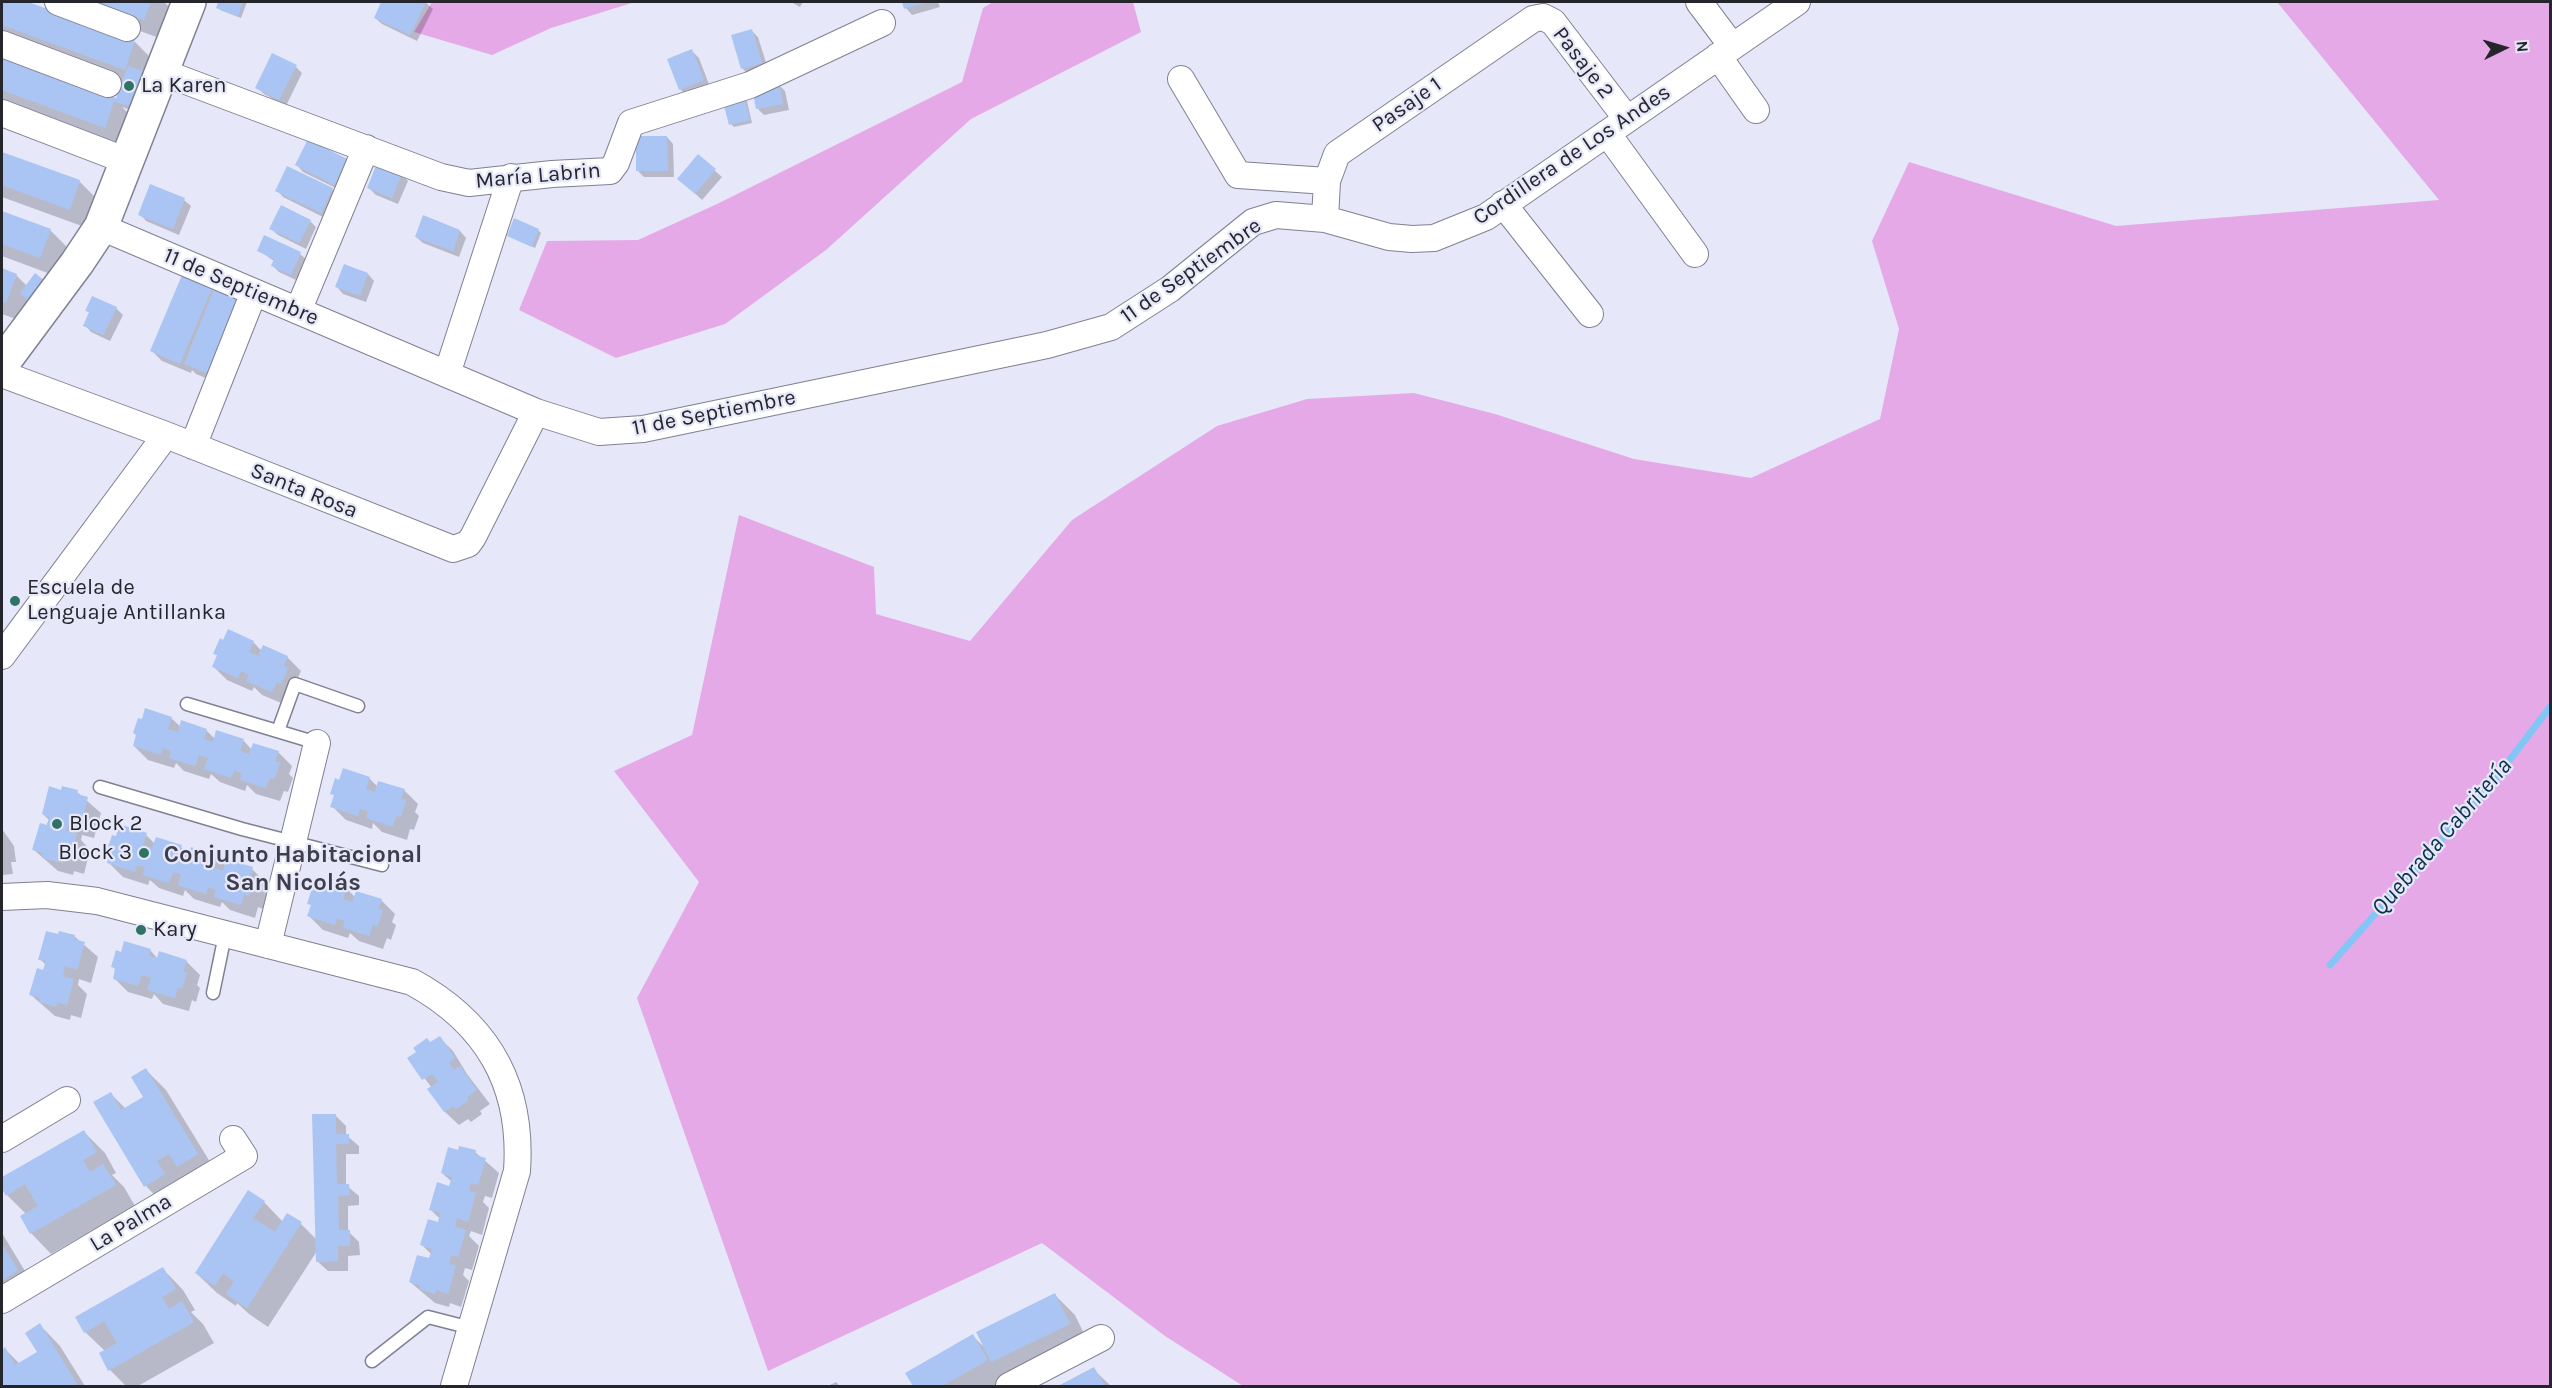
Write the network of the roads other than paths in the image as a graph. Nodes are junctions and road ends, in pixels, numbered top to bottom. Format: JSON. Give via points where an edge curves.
{"nodes":[{"id":1,"x":58,"y":2,"type":"edge"},
{"id":2,"x":189,"y":2,"type":"edge"},
{"id":3,"x":1699,"y":2,"type":"edge"},
{"id":4,"x":1797,"y":2,"type":"edge"},
{"id":5,"x":1533,"y":19,"type":"joint"},
{"id":6,"x":882,"y":23,"type":"dead end"},
{"id":7,"x":127,"y":27,"type":"dead end"},
{"id":8,"x":2,"y":44,"type":"edge"},
{"id":9,"x":1725,"y":51,"type":"junction"},
{"id":10,"x":162,"y":72,"type":"junction"},
{"id":11,"x":1181,"y":80,"type":"dead end"},
{"id":12,"x":108,"y":84,"type":"dead end"},
{"id":13,"x":1756,"y":110,"type":"dead end"},
{"id":14,"x":2,"y":113,"type":"edge"},
{"id":15,"x":1617,"y":126,"type":"junction"},
{"id":16,"x":366,"y":148,"type":"junction"},
{"id":17,"x":127,"y":161,"type":"junction"},
{"id":18,"x":511,"y":177,"type":"junction"},
{"id":19,"x":1327,"y":181,"type":"junction"},
{"id":20,"x":1503,"y":204,"type":"junction"},
{"id":21,"x":1325,"y":219,"type":"junction"},
{"id":22,"x":101,"y":227,"type":"junction"},
{"id":23,"x":1695,"y":254,"type":"dead end"},
{"id":24,"x":254,"y":292,"type":"junction"},
{"id":25,"x":298,"y":311,"type":"junction"},
{"id":26,"x":1590,"y":314,"type":"dead end"},
{"id":27,"x":2,"y":364,"type":"edge"},
{"id":28,"x":2,"y":374,"type":"edge"},
{"id":29,"x":447,"y":374,"type":"junction"},
{"id":30,"x":536,"y":412,"type":"junction"},
{"id":31,"x":166,"y":435,"type":"junction"},
{"id":32,"x":193,"y":446,"type":"junction"},
{"id":33,"x":2,"y":656,"type":"edge"},
{"id":34,"x":187,"y":704,"type":"dead end"},
{"id":35,"x":358,"y":706,"type":"dead end"},
{"id":36,"x":278,"y":732,"type":"junction"},
{"id":37,"x":317,"y":743,"type":"joint"},
{"id":38,"x":100,"y":788,"type":"dead end"},
{"id":39,"x":293,"y":842,"type":"junction"},
{"id":40,"x":382,"y":865,"type":"dead end"},
{"id":41,"x":2,"y":897,"type":"edge"},
{"id":42,"x":225,"y":935,"type":"junction"},
{"id":43,"x":268,"y":945,"type":"junction"},
{"id":44,"x":213,"y":993,"type":"dead end"},
{"id":45,"x":67,"y":1100,"type":"dead end"},
{"id":46,"x":2,"y":1139,"type":"edge"},
{"id":47,"x":233,"y":1139,"type":"dead end"},
{"id":48,"x":2,"y":1300,"type":"edge"},
{"id":49,"x":471,"y":1328,"type":"junction"},
{"id":50,"x":1101,"y":1338,"type":"dead end"},
{"id":51,"x":372,"y":1361,"type":"dead end"},
{"id":52,"x":454,"y":1386,"type":"edge"},
{"id":53,"x":1009,"y":1386,"type":"edge"}],
"edges":[{"from":1,"to":7,"type":"street"},
{"from":2,"to":10,"type":"street"},
{"from":3,"to":9,"type":"street"},
{"from":4,"to":9,"type":"street","name":"Cordillera de Los Andes"},
{"from":5,"to":15,"type":"street","name":"Pasaje 2","via":[[1543,17],[1553,22]]},
{"from":5,"to":19,"type":"street","name":"Pasaje 1","via":[[1337,153]]},
{"from":6,"to":18,"type":"street","name":"María Labrin","via":[[750,85],[631,123],[610,171]]},
{"from":8,"to":12,"type":"street"},
{"from":9,"to":13,"type":"street"},
{"from":9,"to":15,"type":"street","name":"Cordillera de Los Andes"},
{"from":10,"to":16,"type":"street","name":"María Labrin"},
{"from":10,"to":17,"type":"street"},
{"from":11,"to":19,"type":"street","via":[[1238,175]]},
{"from":14,"to":17,"type":"street"},
{"from":15,"to":20,"type":"street","name":"Cordillera de Los Andes"},
{"from":15,"to":23,"type":"street","name":"Pasaje 2"},
{"from":16,"to":18,"type":"street","name":"María Labrin","via":[[441,177],[469,183]]},
{"from":16,"to":25,"type":"street"},
{"from":17,"to":22,"type":"street"},
{"from":18,"to":29,"type":"street"},
{"from":19,"to":21,"type":"street","name":"Pasaje 1"},
{"from":20,"to":21,"type":"street","name":"Cordillera de Los Andes","via":[[1486,217],[1434,238],[1389,237]]},
{"from":20,"to":26,"type":"street"},
{"from":21,"to":30,"type":"street","name":"11 de Septiembre","via":[[1276,215],[1253,222],[1170,289],[1111,327],[1047,345],[643,429],[599,432]]},
{"from":22,"to":24,"type":"street","name":"11 de Septiembre"},
{"from":22,"to":27,"type":"street"},
{"from":24,"to":25,"type":"street","name":"11 de Septiembre"},
{"from":24,"to":32,"type":"street"},
{"from":25,"to":29,"type":"street","name":"11 de Septiembre"},
{"from":28,"to":31,"type":"street","name":"Santa Rosa"},
{"from":29,"to":30,"type":"street","name":"11 de Septiembre"},
{"from":30,"to":32,"type":"street","name":"Santa Rosa","via":[[473,537],[468,544],[453,549]]},
{"from":31,"to":32,"type":"street","name":"Santa Rosa"},
{"from":31,"to":33,"type":"street"},
{"from":34,"to":36,"type":"lane"},
{"from":35,"to":36,"type":"lane","via":[[295,684]]},
{"from":36,"to":37,"type":"lane"},
{"from":37,"to":39,"type":"street"},
{"from":38,"to":39,"type":"lane"},
{"from":39,"to":40,"type":"lane"},
{"from":39,"to":43,"type":"street"},
{"from":41,"to":42,"type":"street","via":[[47,895],[97,901]]},
{"from":42,"to":43,"type":"street"},
{"from":42,"to":44,"type":"lane"},
{"from":43,"to":49,"type":"street","via":[[412,982],[434,994],[471,1025],[498,1065],[517,1128],[517,1171]]},
{"from":45,"to":46,"type":"street"},
{"from":47,"to":48,"type":"street","name":"La Palma","via":[[244,1156]]},
{"from":49,"to":51,"type":"lane","via":[[428,1317]]},
{"from":49,"to":52,"type":"street"},
{"from":50,"to":53,"type":"street"}]}
